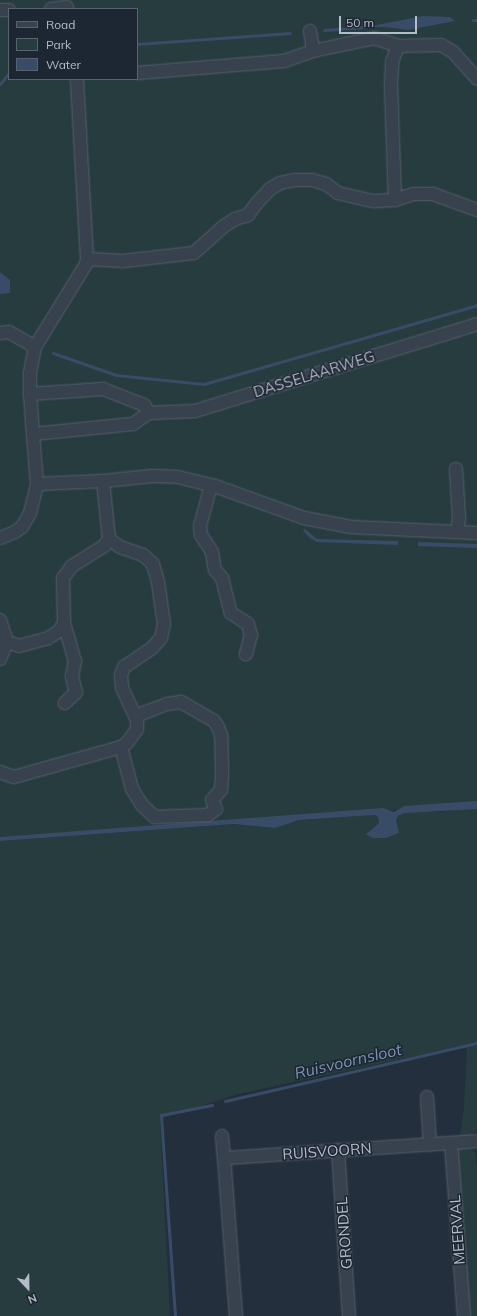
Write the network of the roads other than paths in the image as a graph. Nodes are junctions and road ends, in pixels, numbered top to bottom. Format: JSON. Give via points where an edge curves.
{"nodes":[{"id":1,"x":67,"y":5,"type":"edge"},
{"id":2,"x":55,"y":8,"type":"edge"},
{"id":3,"x":310,"y":31,"type":"dead end"},
{"id":4,"x":398,"y":46,"type":"junction"},
{"id":5,"x":313,"y":51,"type":"junction"},
{"id":6,"x":138,"y":73,"type":"edge"},
{"id":7,"x":477,"y":79,"type":"edge"},
{"id":8,"x":77,"y":80,"type":"edge"},
{"id":9,"x":394,"y":200,"type":"junction"},
{"id":10,"x":477,"y":210,"type":"edge"},
{"id":11,"x":87,"y":260,"type":"junction"},
{"id":12,"x":477,"y":324,"type":"edge"},
{"id":13,"x":0,"y":333,"type":"edge"},
{"id":14,"x":35,"y":347,"type":"junction"},
{"id":15,"x":30,"y":394,"type":"junction"},
{"id":16,"x":149,"y":413,"type":"junction"},
{"id":17,"x":33,"y":434,"type":"junction"},
{"id":18,"x":456,"y":470,"type":"dead end"},
{"id":19,"x":103,"y":481,"type":"junction"},
{"id":20,"x":37,"y":484,"type":"junction"},
{"id":21,"x":211,"y":485,"type":"junction"},
{"id":22,"x":457,"y":532,"type":"junction"},
{"id":23,"x":477,"y":533,"type":"edge"},
{"id":24,"x":0,"y":538,"type":"edge"},
{"id":25,"x":109,"y":539,"type":"junction"},
{"id":26,"x":0,"y":620,"type":"edge"},
{"id":27,"x":64,"y":623,"type":"junction"},
{"id":28,"x":7,"y":642,"type":"junction"},
{"id":29,"x":246,"y":654,"type":"dead end"},
{"id":30,"x":0,"y":659,"type":"edge"},
{"id":31,"x":65,"y":703,"type":"dead end"},
{"id":32,"x":135,"y":716,"type":"junction"},
{"id":33,"x":121,"y":747,"type":"junction"},
{"id":34,"x":0,"y":772,"type":"edge"},
{"id":35,"x":427,"y":1097,"type":"dead end"},
{"id":36,"x":222,"y":1136,"type":"dead end"},
{"id":37,"x":477,"y":1141,"type":"edge"},
{"id":38,"x":451,"y":1143,"type":"junction"},
{"id":39,"x":430,"y":1145,"type":"junction"},
{"id":40,"x":338,"y":1150,"type":"junction"},
{"id":41,"x":224,"y":1158,"type":"junction"},
{"id":42,"x":236,"y":1316,"type":"edge"},
{"id":43,"x":349,"y":1316,"type":"edge"},
{"id":44,"x":464,"y":1316,"type":"edge"}],
"edges":[{"from":1,"to":2,"type":"street"},
{"from":3,"to":5,"type":"street"},
{"from":4,"to":5,"type":"street","via":[[374,38]]},
{"from":4,"to":7,"type":"street","via":[[442,45],[453,52]]},
{"from":4,"to":9,"type":"street","via":[[392,62],[391,84]]},
{"from":5,"to":6,"type":"street","via":[[284,61]]},
{"from":8,"to":11,"type":"street"},
{"from":9,"to":10,"type":"street","via":[[414,194],[433,194]]},
{"from":9,"to":11,"type":"street","via":[[374,201],[350,196],[312,180],[280,183],[270,189],[248,215],[235,218],[194,253],[123,260]]},
{"from":11,"to":14,"type":"street"},
{"from":12,"to":16,"type":"street","name":"DASSELAARWEG","via":[[195,411]]},
{"from":13,"to":14,"type":"street","via":[[9,332]]},
{"from":14,"to":15,"type":"street","via":[[30,373]]},
{"from":15,"to":16,"type":"street","via":[[103,389],[144,405]]},
{"from":15,"to":17,"type":"street"},
{"from":16,"to":17,"type":"street","via":[[133,424]]},
{"from":17,"to":20,"type":"street"},
{"from":18,"to":22,"type":"street","via":[[459,518]]},
{"from":19,"to":20,"type":"street"},
{"from":19,"to":21,"type":"street","via":[[153,476]]},
{"from":19,"to":25,"type":"street"},
{"from":20,"to":24,"type":"street","via":[[30,512],[22,527]]},
{"from":21,"to":22,"type":"street","via":[[304,518],[351,527]]},
{"from":21,"to":29,"type":"street","via":[[200,526],[201,535],[212,552],[215,570],[222,578],[231,613],[248,624],[251,635]]},
{"from":22,"to":23,"type":"street"},
{"from":25,"to":27,"type":"street","via":[[104,546],[72,566],[63,578]]},
{"from":25,"to":32,"type":"street","via":[[120,547],[143,555],[153,564],[158,582],[164,624],[161,638],[152,648],[124,667],[121,675],[122,688]]},
{"from":26,"to":28,"type":"street"},
{"from":27,"to":28,"type":"street","via":[[58,631],[37,642],[23,646]]},
{"from":27,"to":31,"type":"street","via":[[75,661],[72,677],[76,692]]},
{"from":28,"to":30,"type":"street"},
{"from":32,"to":33,"type":"street","via":[[138,725],[134,735]]},
{"from":32,"to":33,"type":"street","via":[[167,704],[181,702],[214,721],[221,735],[222,774],[221,790],[212,800],[216,809],[208,815],[155,817],[142,805],[132,789]]},
{"from":33,"to":34,"type":"street","via":[[14,777]]},
{"from":35,"to":39,"type":"street"},
{"from":36,"to":41,"type":"street"},
{"from":37,"to":38,"type":"street","name":"RUISVOORN"},
{"from":38,"to":39,"type":"street","name":"RUISVOORN"},
{"from":38,"to":44,"type":"street","name":"MEERVAL"},
{"from":39,"to":40,"type":"street","name":"RUISVOORN"},
{"from":40,"to":41,"type":"street","name":"RUISVOORN"},
{"from":40,"to":43,"type":"street","name":"GRONDEL"},
{"from":41,"to":42,"type":"street"}]}
